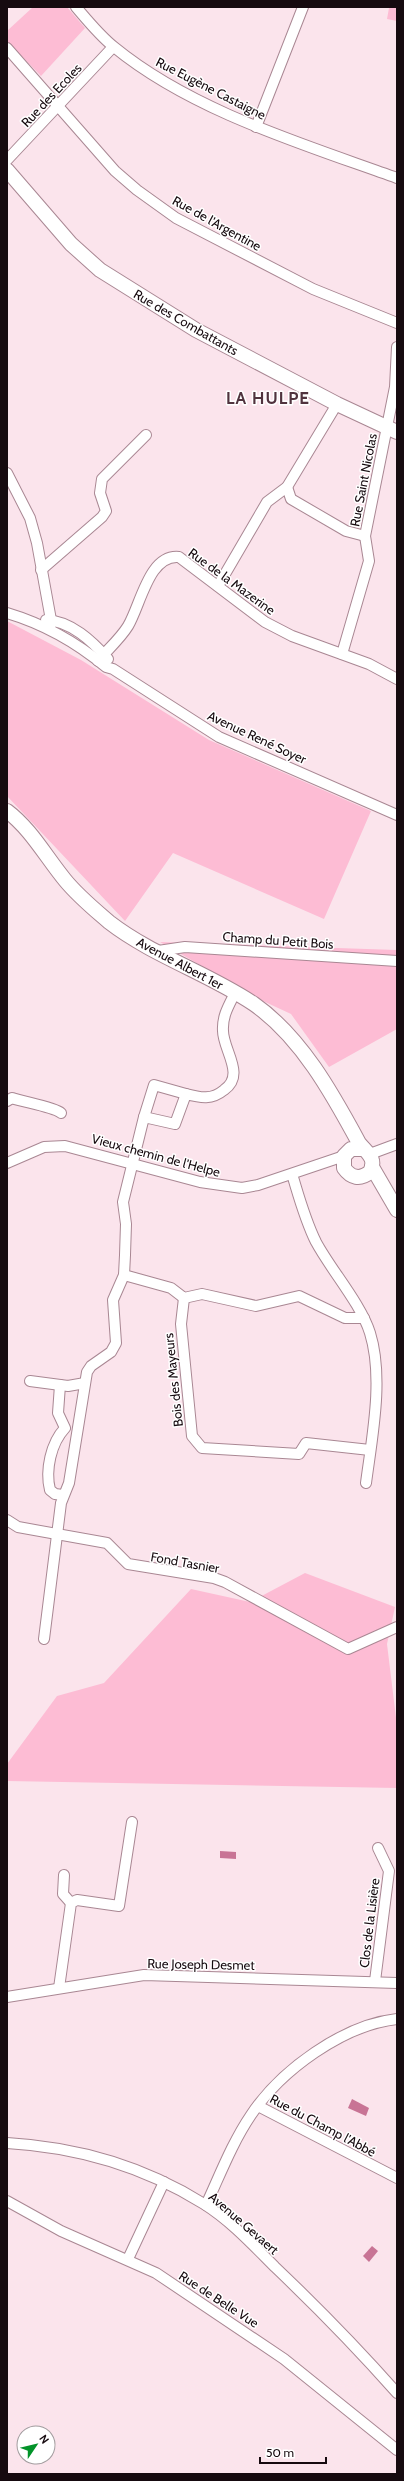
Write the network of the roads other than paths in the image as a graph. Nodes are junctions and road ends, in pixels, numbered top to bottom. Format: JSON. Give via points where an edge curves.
{"nodes":[{"id":1,"x":76,"y":7,"type":"edge"},
{"id":2,"x":303,"y":7,"type":"edge"},
{"id":3,"x":113,"y":47,"type":"junction"},
{"id":4,"x":7,"y":48,"type":"edge"},
{"id":5,"x":59,"y":106,"type":"junction"},
{"id":6,"x":256,"y":127,"type":"junction"},
{"id":7,"x":7,"y":160,"type":"edge"},
{"id":8,"x":7,"y":170,"type":"edge"},
{"id":9,"x":397,"y":178,"type":"edge"},
{"id":10,"x":397,"y":323,"type":"edge"},
{"id":11,"x":397,"y":347,"type":"edge"},
{"id":12,"x":337,"y":404,"type":"junction"},
{"id":13,"x":392,"y":430,"type":"edge"},
{"id":14,"x":146,"y":434,"type":"dead end"},
{"id":15,"x":7,"y":473,"type":"edge"},
{"id":16,"x":286,"y":487,"type":"junction"},
{"id":17,"x":365,"y":536,"type":"junction"},
{"id":18,"x":41,"y":570,"type":"junction"},
{"id":19,"x":218,"y":586,"type":"junction"},
{"id":20,"x":7,"y":613,"type":"edge"},
{"id":21,"x":50,"y":625,"type":"junction"},
{"id":22,"x":342,"y":654,"type":"junction"},
{"id":23,"x":100,"y":657,"type":"junction"},
{"id":24,"x":397,"y":679,"type":"edge"},
{"id":25,"x":7,"y":811,"type":"edge"},
{"id":26,"x":397,"y":814,"type":"edge"},
{"id":27,"x":158,"y":951,"type":"junction"},
{"id":28,"x":397,"y":961,"type":"edge"},
{"id":29,"x":235,"y":993,"type":"junction"},
{"id":30,"x":186,"y":1094,"type":"junction"},
{"id":31,"x":7,"y":1101,"type":"edge"},
{"id":32,"x":61,"y":1113,"type":"dead end"},
{"id":33,"x":144,"y":1116,"type":"junction"},
{"id":34,"x":397,"y":1144,"type":"edge"},
{"id":35,"x":358,"y":1157,"type":"junction"},
{"id":36,"x":7,"y":1163,"type":"edge"},
{"id":37,"x":131,"y":1163,"type":"junction"},
{"id":38,"x":292,"y":1174,"type":"junction"},
{"id":39,"x":360,"y":1178,"type":"junction"},
{"id":40,"x":388,"y":1195,"type":"junction"},
{"id":41,"x":397,"y":1210,"type":"edge"},
{"id":42,"x":124,"y":1275,"type":"junction"},
{"id":43,"x":184,"y":1298,"type":"junction"},
{"id":44,"x":364,"y":1318,"type":"junction"},
{"id":45,"x":30,"y":1381,"type":"dead end"},
{"id":46,"x":85,"y":1383,"type":"junction"},
{"id":47,"x":60,"y":1385,"type":"junction"},
{"id":48,"x":65,"y":1428,"type":"junction"},
{"id":49,"x":77,"y":1428,"type":"junction"},
{"id":50,"x":370,"y":1450,"type":"junction"},
{"id":51,"x":366,"y":1483,"type":"dead end"},
{"id":52,"x":63,"y":1495,"type":"junction"},
{"id":53,"x":7,"y":1520,"type":"edge"},
{"id":54,"x":57,"y":1534,"type":"junction"},
{"id":55,"x":397,"y":1627,"type":"edge"},
{"id":56,"x":44,"y":1639,"type":"dead end"},
{"id":57,"x":132,"y":1822,"type":"dead end"},
{"id":58,"x":378,"y":1848,"type":"dead end"},
{"id":59,"x":64,"y":1875,"type":"dead end"},
{"id":60,"x":71,"y":1904,"type":"junction"},
{"id":61,"x":375,"y":1981,"type":"junction"},
{"id":62,"x":397,"y":1983,"type":"edge"},
{"id":63,"x":59,"y":1988,"type":"junction"},
{"id":64,"x":7,"y":1997,"type":"edge"},
{"id":65,"x":397,"y":2019,"type":"edge"},
{"id":66,"x":258,"y":2106,"type":"junction"},
{"id":67,"x":7,"y":2144,"type":"edge"},
{"id":68,"x":397,"y":2178,"type":"edge"},
{"id":69,"x":164,"y":2182,"type":"junction"},
{"id":70,"x":7,"y":2201,"type":"edge"},
{"id":71,"x":206,"y":2205,"type":"junction"},
{"id":72,"x":128,"y":2259,"type":"junction"},
{"id":73,"x":397,"y":2393,"type":"edge"},
{"id":74,"x":397,"y":2450,"type":"edge"}],
"edges":[{"from":1,"to":3,"type":"street","name":"Rue Eugène Castaigne"},
{"from":2,"to":6,"type":"street"},
{"from":3,"to":5,"type":"street","name":"Rue des Ecoles"},
{"from":3,"to":6,"type":"street","name":"Rue Eugène Castaigne","via":[[143,68],[184,91]]},
{"from":4,"to":5,"type":"street","name":"Rue de l'Argentine"},
{"from":5,"to":7,"type":"street","name":"Rue des Ecoles"},
{"from":5,"to":10,"type":"street","name":"Rue de l'Argentine","via":[[114,171],[176,218],[313,289]]},
{"from":6,"to":9,"type":"street","name":"Rue Eugène Castaigne"},
{"from":8,"to":12,"type":"main road","name":"Rue des Combattants","via":[[71,244],[100,270],[196,330]]},
{"from":11,"to":13,"type":"street","name":"Rue Saint Nicolas"},
{"from":12,"to":13,"type":"main road","name":"Rue des Combattants"},
{"from":12,"to":16,"type":"street"},
{"from":13,"to":17,"type":"street","name":"Rue Saint Nicolas"},
{"from":14,"to":18,"type":"street","via":[[102,479],[100,493],[106,511],[102,517]]},
{"from":15,"to":18,"type":"street","via":[[30,518]]},
{"from":16,"to":17,"type":"street","via":[[291,499],[346,531]]},
{"from":16,"to":19,"type":"street","via":[[267,502]]},
{"from":17,"to":22,"type":"street","name":"Rue Saint Nicolas","via":[[369,561]]},
{"from":18,"to":21,"type":"street"},
{"from":19,"to":22,"type":"street","name":"Rue de la Mazerine","via":[[265,622],[292,636]]},
{"from":19,"to":23,"type":"street","name":"Rue de la Mazerine","via":[[179,557],[171,556],[162,560],[156,566],[128,625]]},
{"from":20,"to":21,"type":"street","name":"Avenue René Soyer"},
{"from":21,"to":23,"type":"street","name":"Avenue René Soyer","via":[[64,624],[91,641]]},
{"from":22,"to":24,"type":"street","name":"Rue de la Mazerine","via":[[369,664]]},
{"from":23,"to":26,"type":"street","name":"Avenue René Soyer","via":[[113,669],[219,737]]},
{"from":25,"to":27,"type":"main road","name":"Avenue Albert 1er","via":[[31,835],[66,881],[88,904],[132,938]]},
{"from":27,"to":28,"type":"street","name":"Champ du Petit Bois","via":[[185,947]]},
{"from":27,"to":29,"type":"main road","name":"Avenue Albert 1er"},
{"from":29,"to":30,"type":"street","via":[[223,1022],[223,1033],[234,1068],[233,1081],[218,1095],[208,1098]]},
{"from":29,"to":35,"type":"main road","name":"Avenue Albert 1er","via":[[270,1016],[304,1052],[345,1120]]},
{"from":30,"to":33,"type":"street","via":[[175,1124]]},
{"from":30,"to":33,"type":"street","via":[[154,1085]]},
{"from":31,"to":32,"type":"street","via":[[12,1098]]},
{"from":33,"to":37,"type":"street"},
{"from":34,"to":35,"type":"street","name":"Vieux chemin de l'Helpe"},
{"from":35,"to":38,"type":"street","name":"Vieux chemin de l'Helpe"},
{"from":35,"to":39,"type":"main road","name":"Avenue Albert 1er","via":[[354,1177]]},
{"from":35,"to":39,"type":"main road","via":[[366,1176]]},
{"from":35,"to":40,"type":"main road","name":"Avenue Albert 1er"},
{"from":36,"to":37,"type":"street","name":"Vieux chemin de l'Helpe","via":[[53,1146],[84,1150]]},
{"from":37,"to":38,"type":"street","name":"Vieux chemin de l'Helpe","via":[[227,1187],[258,1185]]},
{"from":37,"to":42,"type":"street","via":[[123,1202],[126,1224]]},
{"from":38,"to":44,"type":"street","via":[[307,1222]]},
{"from":39,"to":40,"type":"main road","name":"Avenue Albert 1er"},
{"from":40,"to":41,"type":"main road","name":"Avenue Albert 1er"},
{"from":42,"to":43,"type":"street","via":[[170,1288]]},
{"from":42,"to":46,"type":"street","via":[[113,1300],[116,1343],[111,1352],[91,1366]]},
{"from":43,"to":44,"type":"street","via":[[202,1294],[256,1306],[298,1296],[345,1318]]},
{"from":43,"to":50,"type":"street","name":"Bois des Mayeurs","via":[[181,1324],[192,1436],[202,1448],[299,1454],[306,1443]]},
{"from":44,"to":50,"type":"street","via":[[375,1354],[376,1381]]},
{"from":45,"to":47,"type":"street"},
{"from":46,"to":47,"type":"street"},
{"from":46,"to":49,"type":"street","via":[[82,1413]]},
{"from":47,"to":48,"type":"street","via":[[58,1413]]},
{"from":48,"to":49,"type":"street"},
{"from":48,"to":52,"type":"street","via":[[53,1445],[48,1478],[50,1490]]},
{"from":49,"to":52,"type":"street","via":[[69,1483]]},
{"from":50,"to":51,"type":"street"},
{"from":52,"to":54,"type":"street"},
{"from":53,"to":54,"type":"street","name":"Fond Tasnier","via":[[18,1527]]},
{"from":54,"to":55,"type":"street","name":"Fond Tasnier","via":[[107,1543],[128,1564],[225,1582],[348,1649]]},
{"from":54,"to":56,"type":"street"},
{"from":57,"to":60,"type":"street","via":[[119,1906],[77,1900]]},
{"from":58,"to":61,"type":"street","name":"Clos de la Lisière","via":[[389,1871]]},
{"from":59,"to":60,"type":"street","via":[[63,1894]]},
{"from":60,"to":63,"type":"street"},
{"from":61,"to":62,"type":"street","name":"Rue Joseph Desmet"},
{"from":61,"to":63,"type":"street","name":"Rue Joseph Desmet","via":[[156,1975]]},
{"from":63,"to":64,"type":"street","name":"Rue Joseph Desmet"},
{"from":65,"to":66,"type":"street","via":[[372,2023],[347,2033],[294,2070]]},
{"from":66,"to":68,"type":"street","name":"Rue du Champ l'Abbé"},
{"from":66,"to":71,"type":"street","via":[[238,2137]]},
{"from":67,"to":69,"type":"street","name":"Avenue Gevaert","via":[[44,2147],[105,2158]]},
{"from":69,"to":71,"type":"street","name":"Avenue Gevaert"},
{"from":69,"to":72,"type":"street"},
{"from":70,"to":72,"type":"street","name":"Rue de Belle Vue","via":[[61,2231]]},
{"from":71,"to":73,"type":"street","name":"Avenue Gevaert","via":[[279,2271]]},
{"from":72,"to":74,"type":"street","name":"Rue de Belle Vue","via":[[156,2273],[278,2354]]}]}
